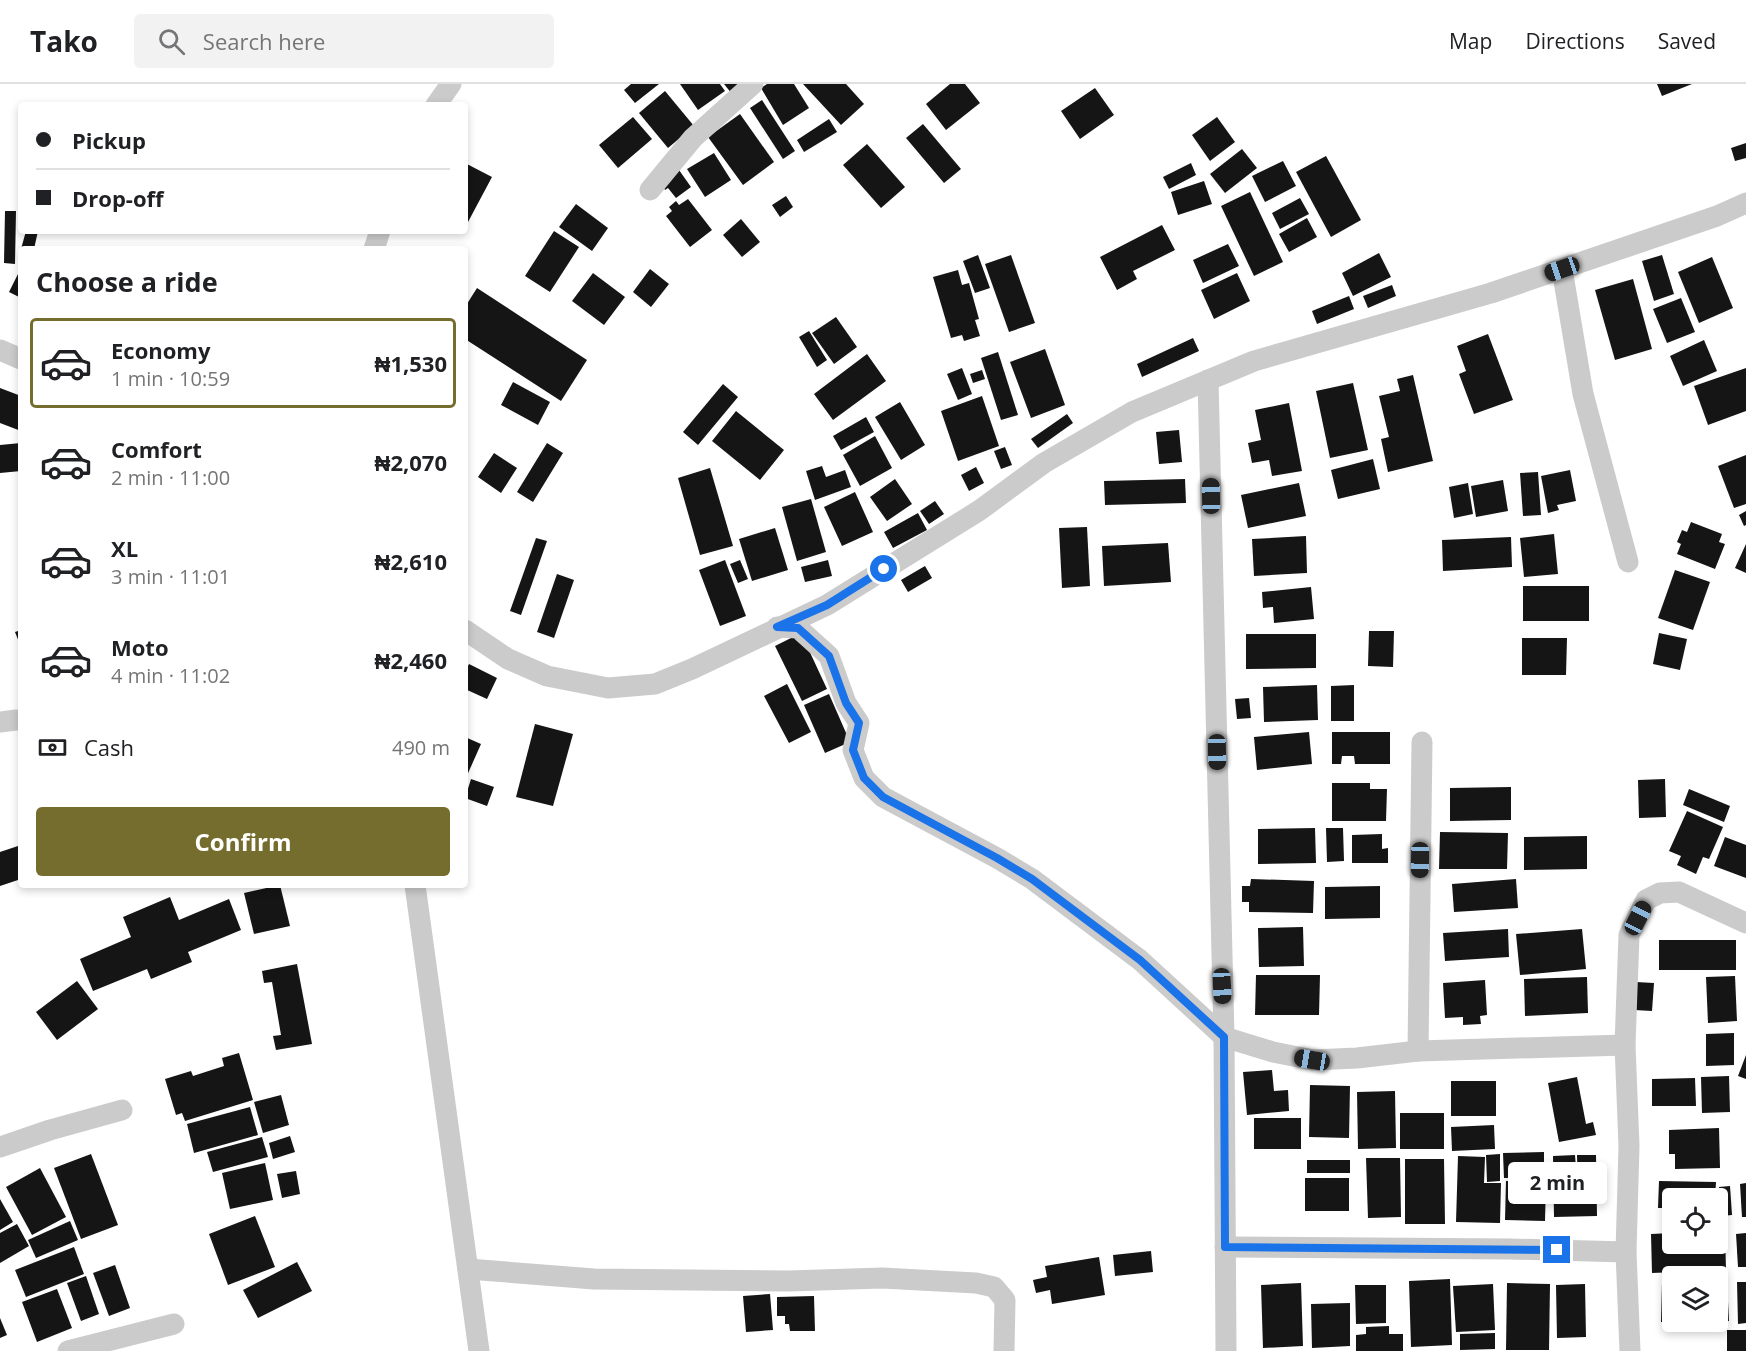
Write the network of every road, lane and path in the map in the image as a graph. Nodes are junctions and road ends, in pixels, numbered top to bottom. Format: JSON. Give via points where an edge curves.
{"nodes":[{"id":1,"x":451,"y":84,"type":"edge"},
{"id":2,"x":753,"y":84,"type":"edge"},
{"id":3,"x":438,"y":102,"type":"edge"},
{"id":4,"x":650,"y":190,"type":"dead end"},
{"id":5,"x":1744,"y":210,"type":"edge"},
{"id":6,"x":1562,"y":269,"type":"junction"},
{"id":7,"x":0,"y":350,"type":"edge"},
{"id":8,"x":18,"y":358,"type":"edge"},
{"id":9,"x":1208,"y":380,"type":"junction"},
{"id":10,"x":1628,"y":562,"type":"dead end"},
{"id":11,"x":777,"y":627,"type":"junction"},
{"id":12,"x":468,"y":632,"type":"edge"},
{"id":13,"x":1422,"y":742,"type":"dead end"},
{"id":14,"x":415,"y":888,"type":"edge"},
{"id":15,"x":1746,"y":923,"type":"edge"},
{"id":16,"x":1224,"y":1037,"type":"junction"},
{"id":17,"x":1625,"y":1045,"type":"junction"},
{"id":18,"x":1418,"y":1051,"type":"junction"},
{"id":19,"x":122,"y":1110,"type":"dead end"},
{"id":20,"x":0,"y":1147,"type":"edge"},
{"id":21,"x":1225,"y":1247,"type":"junction"},
{"id":22,"x":1626,"y":1252,"type":"junction"},
{"id":23,"x":468,"y":1269,"type":"junction"},
{"id":24,"x":174,"y":1324,"type":"dead end"},
{"id":25,"x":478,"y":1346,"type":"edge"},
{"id":26,"x":68,"y":1351,"type":"edge"},
{"id":27,"x":1004,"y":1351,"type":"edge"},
{"id":28,"x":1226,"y":1351,"type":"edge"},
{"id":29,"x":1630,"y":1351,"type":"edge"}],
"edges":[{"from":1,"to":3,"type":"street"},
{"from":2,"to":4,"type":"street","via":[[693,138]]},
{"from":5,"to":6,"type":"street"},
{"from":6,"to":9,"type":"street","via":[[1254,361]]},
{"from":6,"to":10,"type":"street","via":[[1583,394]]},
{"from":7,"to":8,"type":"street"},
{"from":9,"to":11,"type":"street","via":[[1132,412],[1044,463],[980,510],[827,605]]},
{"from":9,"to":16,"type":"street"},
{"from":11,"to":12,"type":"street","via":[[655,684],[608,688],[547,676],[508,659]]},
{"from":11,"to":16,"type":"street","via":[[798,628],[829,656],[846,703],[859,723],[853,750],[864,778],[883,797],[1032,879],[1140,960]]},
{"from":13,"to":18,"type":"street"},
{"from":14,"to":23,"type":"street"},
{"from":15,"to":17,"type":"street","via":[[1679,892],[1660,893],[1646,900],[1629,935]]},
{"from":16,"to":18,"type":"street","via":[[1312,1060]]},
{"from":16,"to":21,"type":"street"},
{"from":17,"to":18,"type":"street"},
{"from":17,"to":22,"type":"street","via":[[1629,1146]]},
{"from":19,"to":20,"type":"street"},
{"from":21,"to":22,"type":"street"},
{"from":21,"to":28,"type":"street"},
{"from":22,"to":29,"type":"street"},
{"from":23,"to":25,"type":"street"},
{"from":23,"to":27,"type":"street","via":[[594,1279],[882,1278],[976,1283],[994,1287],[1005,1300]]},
{"from":24,"to":26,"type":"street"}]}
